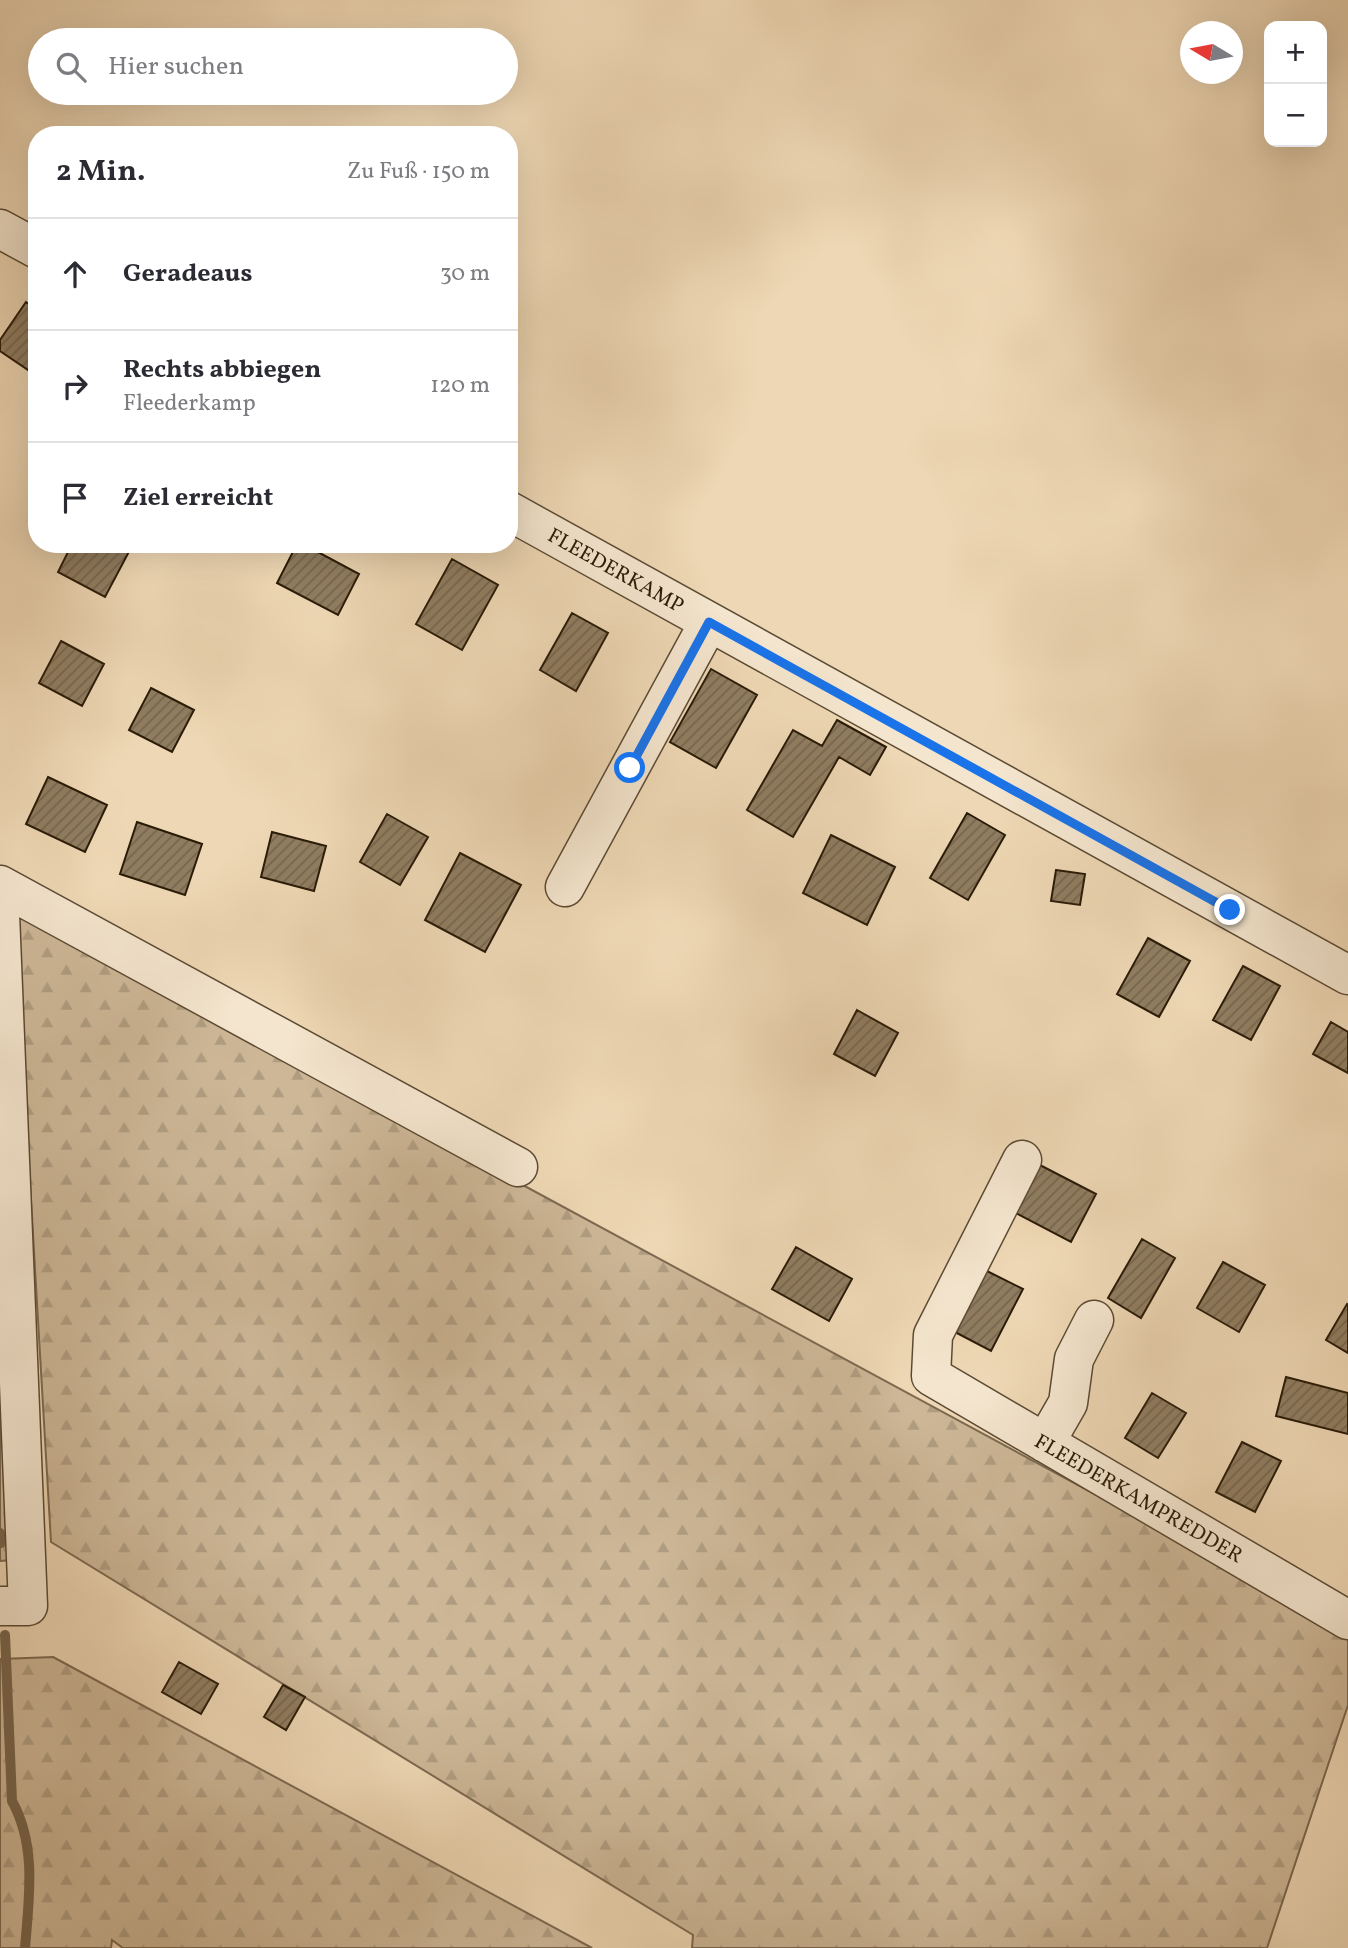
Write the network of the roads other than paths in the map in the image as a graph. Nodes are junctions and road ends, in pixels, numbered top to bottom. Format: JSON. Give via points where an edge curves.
{"nodes":[{"id":1,"x":0,"y":229,"type":"edge"},
{"id":2,"x":28,"y":244,"type":"edge"},
{"id":3,"x":518,"y":516,"type":"edge"},
{"id":4,"x":709,"y":622,"type":"junction"},
{"id":5,"x":0,"y":885,"type":"edge"},
{"id":6,"x":565,"y":887,"type":"dead end"},
{"id":7,"x":0,"y":914,"type":"edge"},
{"id":8,"x":1348,"y":975,"type":"edge"},
{"id":9,"x":1022,"y":1160,"type":"dead end"},
{"id":10,"x":518,"y":1167,"type":"dead end"},
{"id":11,"x":1094,"y":1320,"type":"dead end"},
{"id":12,"x":1045,"y":1443,"type":"junction"},
{"id":13,"x":14,"y":1606,"type":"edge"},
{"id":14,"x":1348,"y":1620,"type":"edge"}],
"edges":[{"from":1,"to":2,"type":"street"},
{"from":3,"to":4,"type":"street","name":"FLEEDERKAMP"},
{"from":4,"to":6,"type":"street"},
{"from":4,"to":8,"type":"street","name":"FLEEDERKAMP"},
{"from":5,"to":10,"type":"street"},
{"from":7,"to":13,"type":"street"},
{"from":9,"to":12,"type":"street","name":"FLEEDERKAMPREDDER","via":[[933,1335],[931,1376]]},
{"from":11,"to":12,"type":"street","via":[[1074,1359],[1068,1403]]},
{"from":12,"to":14,"type":"street","name":"FLEEDERKAMPREDDER"}]}
